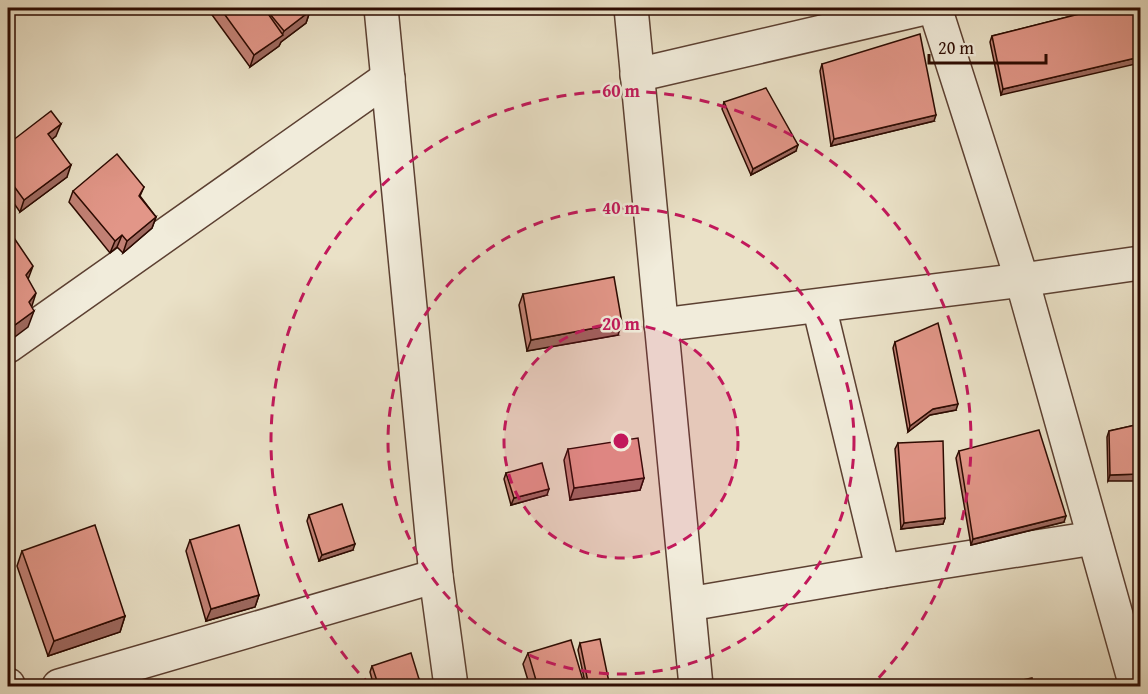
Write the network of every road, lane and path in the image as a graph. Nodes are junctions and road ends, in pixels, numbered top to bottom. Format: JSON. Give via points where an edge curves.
{"nodes":[{"id":1,"x":381,"y":8,"type":"edge"},
{"id":2,"x":631,"y":8,"type":"edge"},
{"id":3,"x":925,"y":8,"type":"edge"},
{"id":4,"x":935,"y":8,"type":"edge"},
{"id":5,"x":637,"y":75,"type":"junction"},
{"id":6,"x":388,"y":78,"type":"junction"},
{"id":7,"x":1140,"y":263,"type":"edge"},
{"id":8,"x":1022,"y":280,"type":"junction"},
{"id":9,"x":819,"y":306,"type":"junction"},
{"id":10,"x":661,"y":325,"type":"junction"},
{"id":11,"x":8,"y":346,"type":"edge"},
{"id":12,"x":1094,"y":538,"type":"junction"},
{"id":13,"x":882,"y":571,"type":"junction"},
{"id":14,"x":436,"y":576,"type":"junction"},
{"id":15,"x":689,"y":604,"type":"junction"},
{"id":16,"x":59,"y":687,"type":"edge"},
{"id":17,"x":452,"y":687,"type":"edge"},
{"id":18,"x":696,"y":687,"type":"edge"},
{"id":19,"x":1136,"y":687,"type":"edge"}],
"edges":[{"from":1,"to":6,"type":"street"},
{"from":2,"to":5,"type":"street"},
{"from":3,"to":5,"type":"street"},
{"from":4,"to":8,"type":"street"},
{"from":5,"to":10,"type":"street"},
{"from":6,"to":11,"type":"street"},
{"from":6,"to":14,"type":"street"},
{"from":7,"to":8,"type":"street"},
{"from":8,"to":9,"type":"street"},
{"from":8,"to":12,"type":"street"},
{"from":9,"to":10,"type":"street"},
{"from":9,"to":13,"type":"street"},
{"from":10,"to":15,"type":"street"},
{"from":12,"to":13,"type":"street"},
{"from":12,"to":19,"type":"street"},
{"from":13,"to":15,"type":"street"},
{"from":14,"to":16,"type":"street"},
{"from":14,"to":17,"type":"street"},
{"from":15,"to":18,"type":"street"}]}
